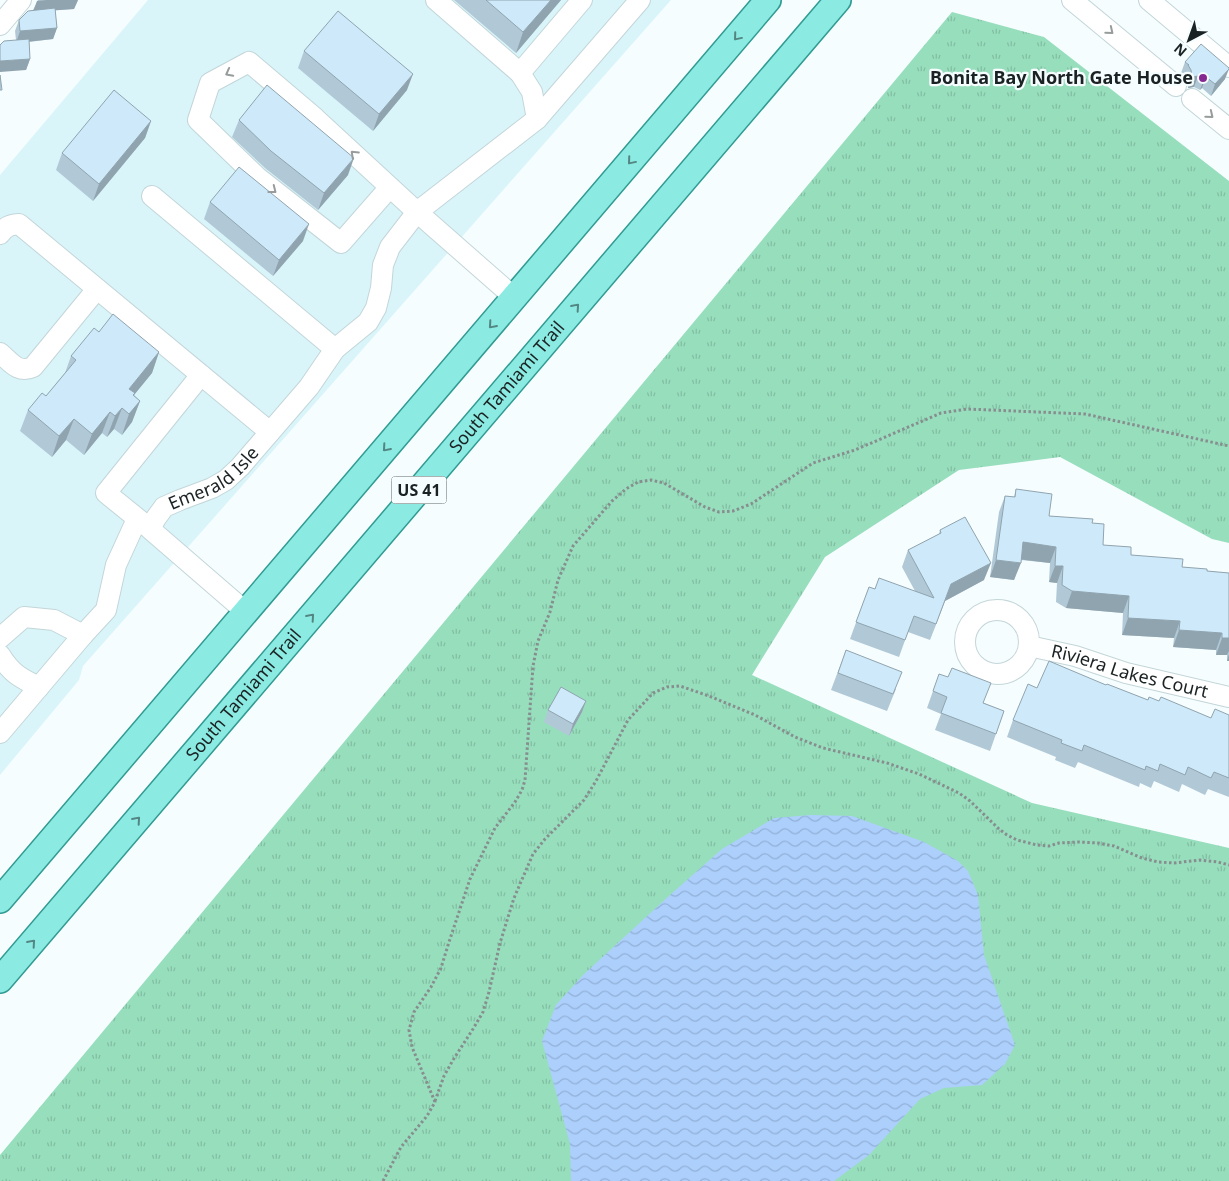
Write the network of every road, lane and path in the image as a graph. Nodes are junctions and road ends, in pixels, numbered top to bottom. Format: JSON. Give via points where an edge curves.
{"nodes":[{"id":1,"x":21,"y":0,"type":"edge"},
{"id":2,"x":436,"y":0,"type":"edge"},
{"id":3,"x":582,"y":0,"type":"edge"},
{"id":4,"x":640,"y":0,"type":"edge"},
{"id":5,"x":768,"y":0,"type":"edge"},
{"id":6,"x":838,"y":0,"type":"edge"},
{"id":7,"x":1072,"y":0,"type":"edge"},
{"id":8,"x":1149,"y":0,"type":"edge"},
{"id":9,"x":0,"y":25,"type":"edge"},
{"id":10,"x":1229,"y":67,"type":"edge"},
{"id":11,"x":520,"y":73,"type":"junction"},
{"id":12,"x":1176,"y":86,"type":"dead end"},
{"id":13,"x":1192,"y":100,"type":"dead end"},
{"id":14,"x":537,"y":119,"type":"junction"},
{"id":15,"x":1229,"y":129,"type":"edge"},
{"id":16,"x":390,"y":187,"type":"junction"},
{"id":17,"x":152,"y":196,"type":"dead end"},
{"id":18,"x":418,"y":212,"type":"junction"},
{"id":19,"x":0,"y":234,"type":"edge"},
{"id":20,"x":97,"y":289,"type":"junction"},
{"id":21,"x":515,"y":298,"type":"junction"},
{"id":22,"x":335,"y":349,"type":"junction"},
{"id":23,"x":0,"y":353,"type":"edge"},
{"id":24,"x":201,"y":375,"type":"junction"},
{"id":25,"x":270,"y":432,"type":"junction"},
{"id":26,"x":1229,"y":446,"type":"edge"},
{"id":27,"x":144,"y":524,"type":"junction"},
{"id":28,"x":246,"y":612,"type":"junction"},
{"id":29,"x":83,"y":635,"type":"junction"},
{"id":30,"x":0,"y":638,"type":"edge"},
{"id":31,"x":1029,"y":646,"type":"dead end"},
{"id":32,"x":0,"y":655,"type":"edge"},
{"id":33,"x":38,"y":687,"type":"junction"},
{"id":34,"x":1229,"y":697,"type":"edge"},
{"id":35,"x":0,"y":733,"type":"edge"},
{"id":36,"x":1229,"y":865,"type":"edge"},
{"id":37,"x":0,"y":900,"type":"edge"},
{"id":38,"x":0,"y":980,"type":"edge"},
{"id":39,"x":435,"y":1102,"type":"junction"},
{"id":40,"x":383,"y":1181,"type":"edge"}],
"edges":[{"from":1,"to":9,"type":"street"},
{"from":2,"to":11,"type":"street"},
{"from":3,"to":11,"type":"street"},
{"from":4,"to":14,"type":"street","name":"Emerald Isle"},
{"from":5,"to":21,"type":"main road","number":"US 41","one_way":true},
{"from":38,"to":6,"type":"main road","name":"South Tamiami Trail","number":"US 41","one_way":true},
{"from":7,"to":12,"type":"street","one_way":true},
{"from":8,"to":10,"type":"street"},
{"from":11,"to":14,"type":"street","via":[[532,92]]},
{"from":13,"to":15,"type":"street","one_way":true},
{"from":14,"to":18,"type":"street","name":"Emerald Isle"},
{"from":16,"to":16,"type":"street","one_way":true,"via":[[249,62],[210,83],[198,120],[257,177],[341,242]]},
{"from":16,"to":18,"type":"street"},
{"from":17,"to":22,"type":"street"},
{"from":18,"to":21,"type":"street"},
{"from":18,"to":22,"type":"street","name":"Emerald Isle","via":[[390,247],[383,265],[376,308],[368,322]]},
{"from":19,"to":20,"type":"street","via":[[5,228],[19,224]]},
{"from":20,"to":23,"type":"street","via":[[33,367],[19,369]]},
{"from":20,"to":24,"type":"street"},
{"from":21,"to":28,"type":"main road","number":"US 41","one_way":true},
{"from":22,"to":25,"type":"street","name":"Emerald Isle","via":[[310,387]]},
{"from":24,"to":25,"type":"street"},
{"from":24,"to":27,"type":"street","via":[[106,493]]},
{"from":25,"to":27,"type":"street","name":"Emerald Isle","via":[[226,480],[164,507],[156,518]]},
{"from":26,"to":39,"type":"path","via":[[1084,414],[967,409],[941,413],[855,450],[813,463],[751,504],[732,511],[719,512],[705,507],[664,483],[651,480],[638,482],[612,500],[573,546],[558,580],[533,666],[522,790],[495,828],[470,879],[441,968],[414,1012],[409,1030],[412,1047]]},
{"from":27,"to":28,"type":"street"},
{"from":27,"to":29,"type":"street","name":"Emerald Isle","via":[[116,565],[106,610]]},
{"from":28,"to":37,"type":"main road","number":"US 41"},
{"from":29,"to":30,"type":"street","via":[[54,620],[24,617]]},
{"from":29,"to":33,"type":"street","name":"Emerald Isle"},
{"from":31,"to":34,"type":"street","name":"Riviera Lakes Court"},
{"from":32,"to":33,"type":"street","via":[[20,677]]},
{"from":33,"to":35,"type":"street","name":"Emerald Isle"},
{"from":36,"to":39,"type":"path","via":[[1200,860],[1158,862],[1098,843],[1072,842],[1049,846],[1017,840],[999,829],[970,800],[919,774],[823,748],[708,696],[680,686],[667,687],[653,693],[628,720],[584,800],[533,854],[514,898],[482,1012],[444,1076]]},
{"from":39,"to":40,"type":"path","via":[[401,1147]]}]}
